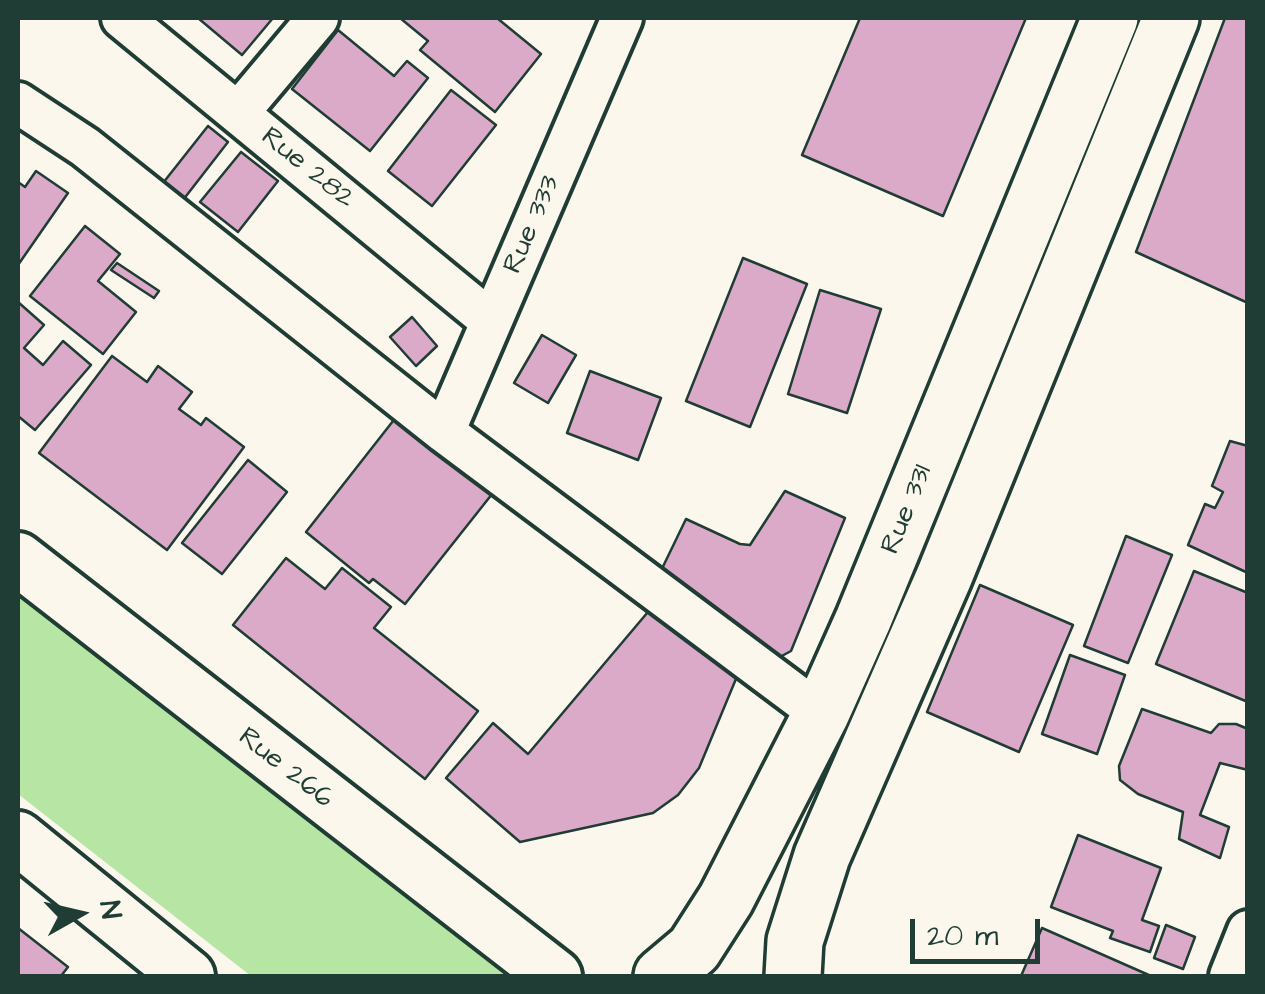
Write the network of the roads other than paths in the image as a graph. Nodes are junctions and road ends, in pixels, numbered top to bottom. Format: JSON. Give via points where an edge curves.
{"nodes":[{"id":1,"x":122,"y":18,"type":"edge"},
{"id":2,"x":318,"y":18,"type":"edge"},
{"id":3,"x":622,"y":18,"type":"edge"},
{"id":4,"x":1110,"y":18,"type":"edge"},
{"id":5,"x":1171,"y":18,"type":"edge"},
{"id":6,"x":18,"y":103,"type":"edge"},
{"id":7,"x":238,"y":113,"type":"junction"},
{"id":8,"x":492,"y":321,"type":"junction"},
{"id":9,"x":444,"y":432,"type":"junction"},
{"id":10,"x":18,"y":559,"type":"edge"},
{"id":11,"x":821,"y":714,"type":"junction"},
{"id":12,"x":18,"y":838,"type":"edge"},
{"id":13,"x":1248,"y":932,"type":"edge"},
{"id":14,"x":188,"y":976,"type":"edge"},
{"id":15,"x":555,"y":976,"type":"edge"},
{"id":16,"x":662,"y":976,"type":"edge"},
{"id":17,"x":793,"y":976,"type":"edge"},
{"id":18,"x":1230,"y":976,"type":"edge"}],
"edges":[{"from":1,"to":7,"type":"street","name":"Rue 282"},
{"from":2,"to":7,"type":"street"},
{"from":3,"to":8,"type":"street","name":"Rue 333"},
{"from":4,"to":11,"type":"main road","name":"Rue 331"},
{"from":5,"to":17,"type":"main road","via":[[944,577],[822,856],[795,941]]},
{"from":6,"to":9,"type":"street","via":[[86,147]]},
{"from":7,"to":8,"type":"street","name":"Rue 282"},
{"from":8,"to":9,"type":"street","name":"Rue 333"},
{"from":9,"to":11,"type":"street"},
{"from":10,"to":15,"type":"street","name":"Rue 266"},
{"from":11,"to":16,"type":"main road","name":"Rue 331","via":[[726,899],[694,949]]},
{"from":12,"to":14,"type":"street"},
{"from":13,"to":18,"type":"street"}]}
